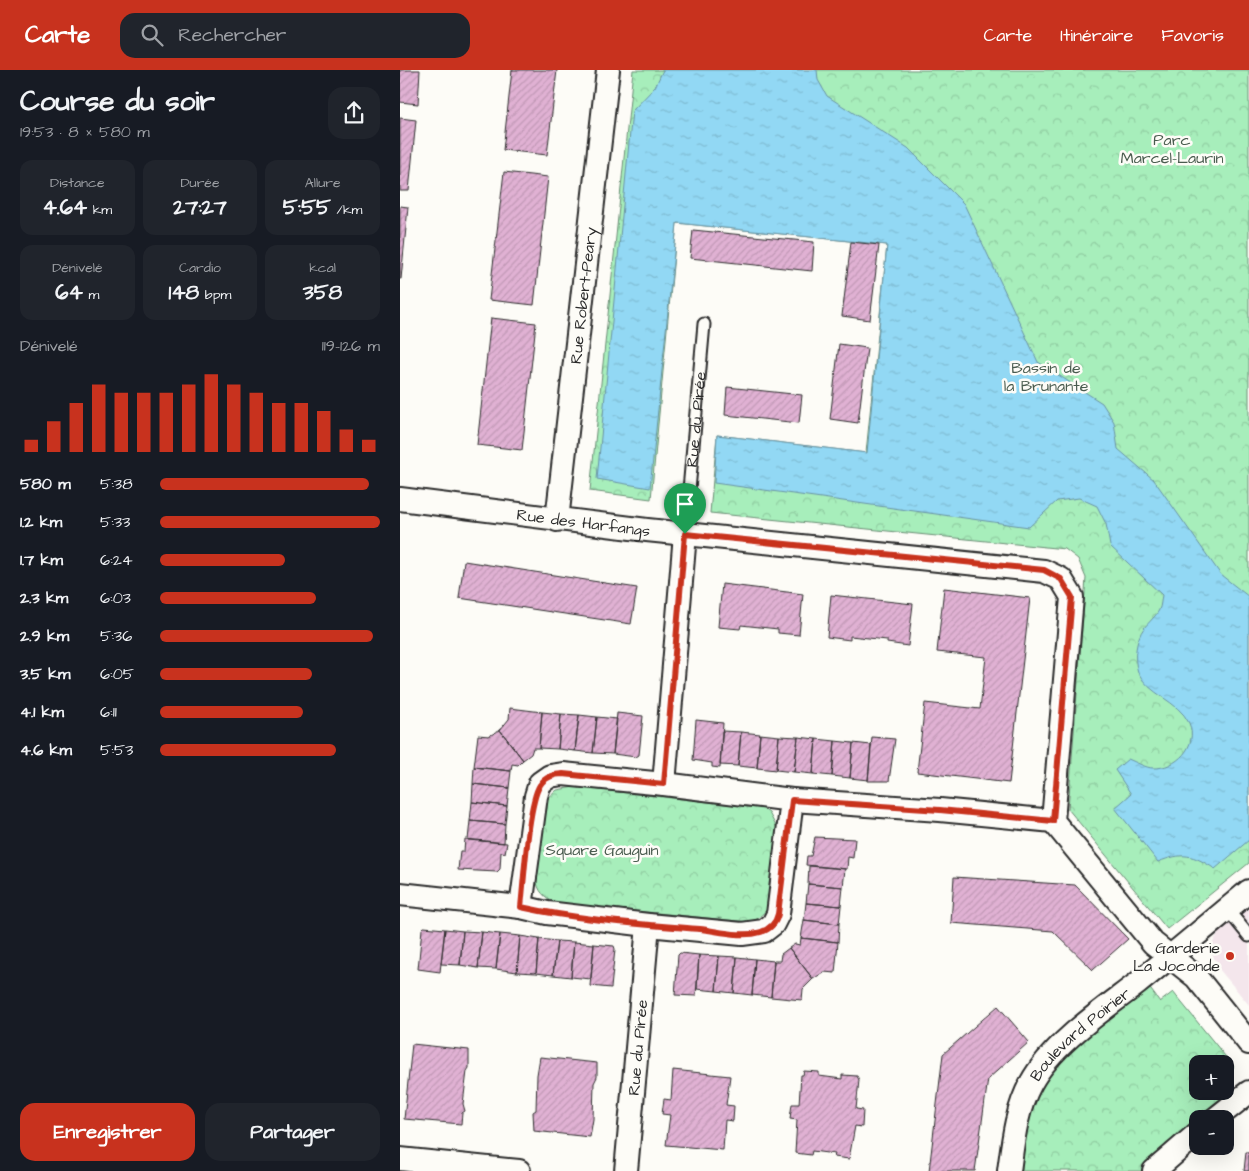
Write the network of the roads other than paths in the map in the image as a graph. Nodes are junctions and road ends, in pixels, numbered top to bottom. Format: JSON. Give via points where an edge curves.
{"nodes":[{"id":1,"x":608,"y":70,"type":"edge"},
{"id":2,"x":704,"y":324,"type":"dead end"},
{"id":3,"x":400,"y":499,"type":"edge"},
{"id":4,"x":557,"y":520,"type":"junction"},
{"id":5,"x":685,"y":534,"type":"junction"},
{"id":6,"x":664,"y":784,"type":"junction"},
{"id":7,"x":792,"y":800,"type":"junction"},
{"id":8,"x":1053,"y":821,"type":"junction"},
{"id":9,"x":1249,"y":891,"type":"edge"},
{"id":10,"x":400,"y":894,"type":"edge"},
{"id":11,"x":521,"y":907,"type":"junction"},
{"id":12,"x":1227,"y":909,"type":"junction"},
{"id":13,"x":648,"y":925,"type":"junction"},
{"id":14,"x":1249,"y":936,"type":"edge"},
{"id":15,"x":1170,"y":956,"type":"junction"},
{"id":16,"x":1249,"y":1043,"type":"edge"},
{"id":17,"x":1249,"y":1092,"type":"edge"},
{"id":18,"x":1226,"y":1110,"type":"edge"},
{"id":19,"x":1189,"y":1141,"type":"edge"},
{"id":20,"x":400,"y":1160,"type":"edge"},
{"id":21,"x":519,"y":1171,"type":"edge"},
{"id":22,"x":626,"y":1171,"type":"edge"},
{"id":23,"x":1010,"y":1171,"type":"edge"},
{"id":24,"x":1154,"y":1171,"type":"edge"}],
"edges":[{"from":1,"to":4,"type":"street","name":"Rue Robert-Peary"},
{"from":2,"to":5,"type":"lane","name":"Rue du Pirée"},
{"from":3,"to":4,"type":"street","name":"Rue des Harfangs"},
{"from":4,"to":5,"type":"street","name":"Rue des Harfangs"},
{"from":5,"to":6,"type":"street","name":"Rue du Pirée"},
{"from":5,"to":8,"type":"street","name":"Rue des Harfangs","via":[[1044,570],[1061,579],[1072,597]]},
{"from":6,"to":7,"type":"street"},
{"from":6,"to":11,"type":"street","via":[[563,774],[550,776],[540,783],[534,803]]},
{"from":7,"to":8,"type":"street"},
{"from":7,"to":13,"type":"street","via":[[778,914],[769,928],[759,933],[742,934]]},
{"from":8,"to":15,"type":"street","via":[[1153,943]]},
{"from":9,"to":12,"type":"street","name":"Boulevard Poirier"},
{"from":10,"to":11,"type":"street"},
{"from":11,"to":13,"type":"street"},
{"from":12,"to":14,"type":"lane"},
{"from":12,"to":15,"type":"street","name":"Boulevard Poirier"},
{"from":13,"to":22,"type":"street","name":"Rue du Pirée"},
{"from":15,"to":16,"type":"street","via":[[1196,977]]},
{"from":15,"to":23,"type":"street","name":"Boulevard Poirier","via":[[1085,1025],[1041,1068],[1028,1088],[1020,1111]]},
{"from":17,"to":18,"type":"street"},
{"from":19,"to":24,"type":"street"},
{"from":20,"to":21,"type":"street"}]}
